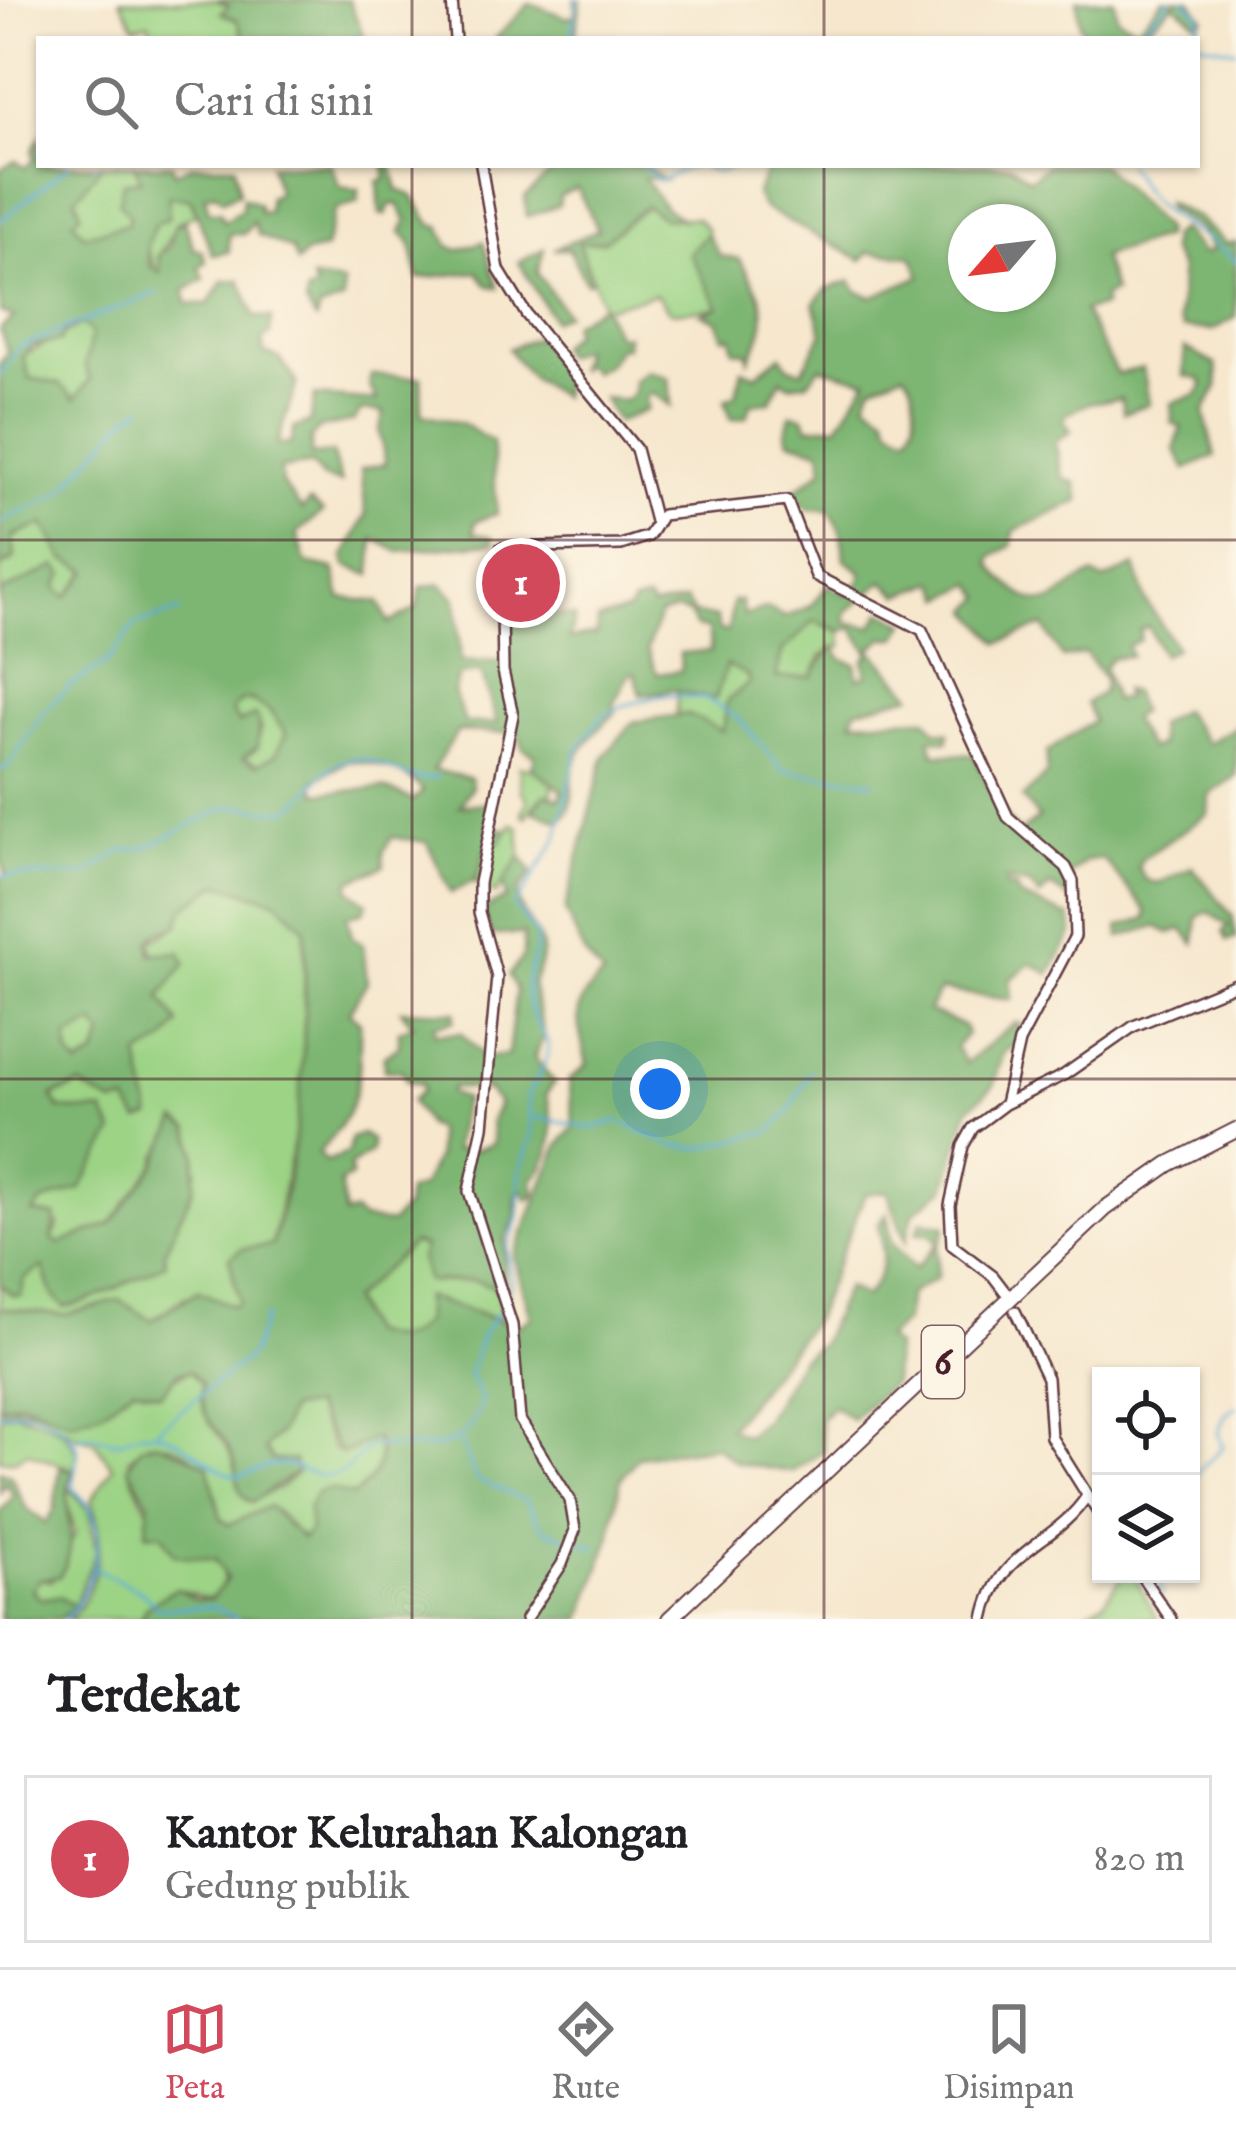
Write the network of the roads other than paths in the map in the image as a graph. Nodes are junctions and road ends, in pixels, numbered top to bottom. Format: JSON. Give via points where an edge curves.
{"nodes":[{"id":1,"x":452,"y":0,"type":"edge"},
{"id":2,"x":455,"y":36,"type":"edge"},
{"id":3,"x":482,"y":168,"type":"edge"},
{"id":4,"x":655,"y":521,"type":"junction"},
{"id":5,"x":1236,"y":984,"type":"edge"},
{"id":6,"x":1008,"y":1099,"type":"junction"},
{"id":7,"x":1236,"y":1134,"type":"edge"},
{"id":8,"x":1006,"y":1293,"type":"dead end"},
{"id":9,"x":1016,"y":1311,"type":"dead end"},
{"id":10,"x":854,"y":1444,"type":"junction"},
{"id":11,"x":817,"y":1471,"type":"dead end"},
{"id":12,"x":1087,"y":1496,"type":"junction"},
{"id":13,"x":1092,"y":1503,"type":"edge"},
{"id":14,"x":1146,"y":1583,"type":"edge"},
{"id":15,"x":1166,"y":1610,"type":"edge"},
{"id":16,"x":526,"y":1619,"type":"edge"},
{"id":17,"x":669,"y":1619,"type":"edge"},
{"id":18,"x":680,"y":1619,"type":"edge"},
{"id":19,"x":984,"y":1619,"type":"edge"}],
"edges":[{"from":1,"to":2,"type":"street"},
{"from":3,"to":4,"type":"street","via":[[499,270],[637,451]]},
{"from":4,"to":6,"type":"street","via":[[789,502],[816,576],[914,623],[928,639],[1008,817],[1066,867],[1076,896],[1075,936],[1019,1042]]},
{"from":4,"to":16,"type":"street","via":[[646,538],[606,549],[501,548],[503,671],[513,715],[479,883],[478,912],[497,977],[469,1192],[507,1309],[519,1415],[570,1500],[573,1539]]},
{"from":5,"to":6,"type":"street","via":[[1134,1026],[1064,1075]]},
{"from":6,"to":8,"type":"street","via":[[963,1146],[950,1205],[954,1249]]},
{"from":7,"to":10,"type":"highway","number":"6","via":[[1168,1164],[1106,1208]]},
{"from":7,"to":18,"type":"highway","number":"6","via":[[1109,1215]]},
{"from":9,"to":12,"type":"street","via":[[1047,1378],[1051,1437]]},
{"from":10,"to":11,"type":"highway"},
{"from":10,"to":17,"type":"highway","number":"6"},
{"from":12,"to":13,"type":"street"},
{"from":12,"to":19,"type":"street","via":[[1069,1523],[1016,1556]]},
{"from":14,"to":15,"type":"street"}]}
